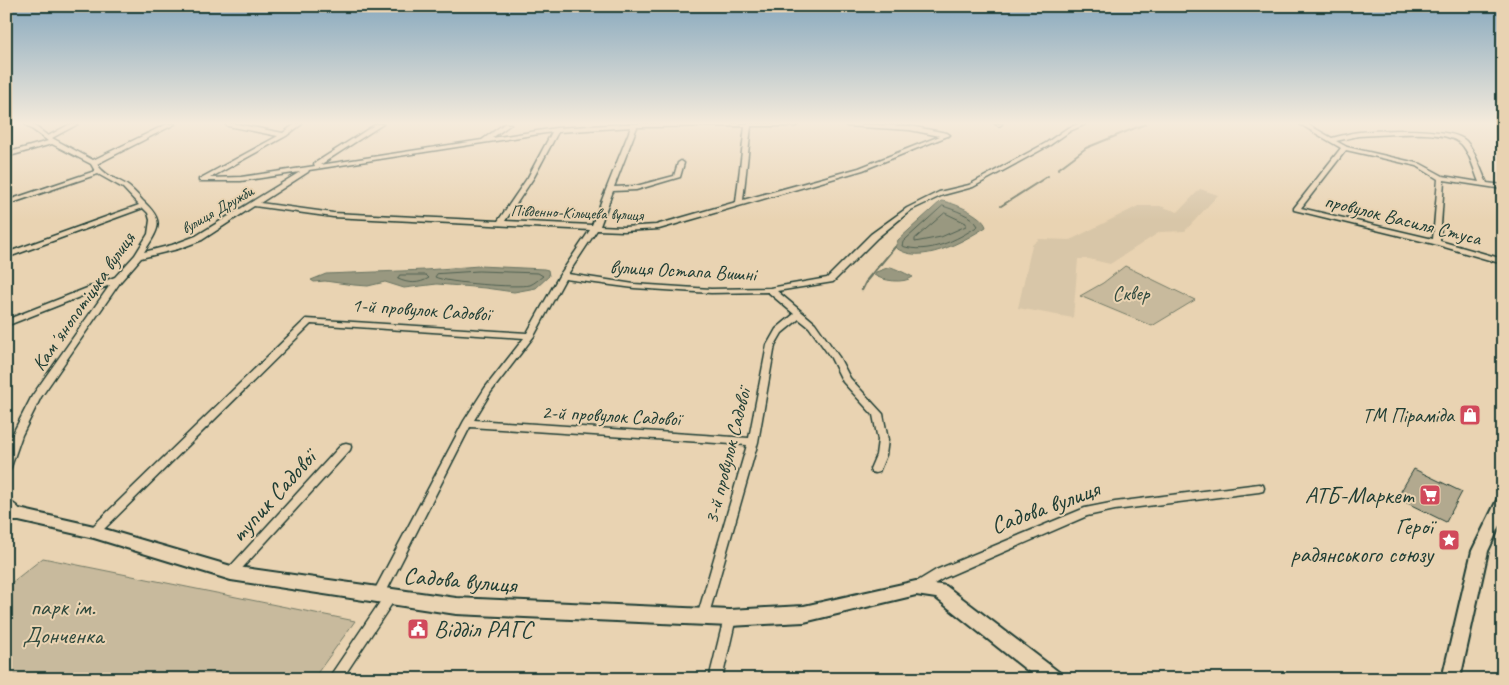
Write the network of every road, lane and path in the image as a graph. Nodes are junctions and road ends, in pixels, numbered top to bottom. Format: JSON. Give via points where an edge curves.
{"nodes":[{"id":1,"x":81,"y":156,"type":"edge"},
{"id":2,"x":106,"y":156,"type":"edge"},
{"id":3,"x":245,"y":156,"type":"edge"},
{"id":4,"x":329,"y":156,"type":"edge"},
{"id":5,"x":385,"y":156,"type":"edge"},
{"id":6,"x":542,"y":156,"type":"edge"},
{"id":7,"x":623,"y":156,"type":"edge"},
{"id":8,"x":744,"y":156,"type":"edge"},
{"id":9,"x":894,"y":156,"type":"edge"},
{"id":10,"x":1026,"y":156,"type":"edge"},
{"id":11,"x":1339,"y":156,"type":"edge"},
{"id":12,"x":1378,"y":156,"type":"edge"},
{"id":13,"x":1472,"y":156,"type":"edge"},
{"id":14,"x":93,"y":162,"type":"junction"},
{"id":15,"x":681,"y":163,"type":"dead end"},
{"id":16,"x":312,"y":167,"type":"junction"},
{"id":17,"x":99,"y":172,"type":"junction"},
{"id":18,"x":1441,"y":178,"type":"junction"},
{"id":19,"x":1484,"y":184,"type":"junction"},
{"id":20,"x":1503,"y":187,"type":"edge"},
{"id":21,"x":612,"y":189,"type":"junction"},
{"id":22,"x":6,"y":203,"type":"edge"},
{"id":23,"x":252,"y":204,"type":"junction"},
{"id":24,"x":739,"y":204,"type":"junction"},
{"id":25,"x":145,"y":205,"type":"junction"},
{"id":26,"x":500,"y":223,"type":"junction"},
{"id":27,"x":595,"y":228,"type":"junction"},
{"id":28,"x":1436,"y":242,"type":"junction"},
{"id":29,"x":6,"y":256,"type":"edge"},
{"id":30,"x":138,"y":256,"type":"junction"},
{"id":31,"x":1503,"y":262,"type":"edge"},
{"id":32,"x":563,"y":276,"type":"junction"},
{"id":33,"x":118,"y":278,"type":"junction"},
{"id":34,"x":770,"y":290,"type":"junction"},
{"id":35,"x":799,"y":315,"type":"junction"},
{"id":36,"x":6,"y":323,"type":"edge"},
{"id":37,"x":530,"y":336,"type":"junction"},
{"id":38,"x":467,"y":423,"type":"junction"},
{"id":39,"x":753,"y":442,"type":"junction"},
{"id":40,"x":346,"y":447,"type":"dead end"},
{"id":41,"x":6,"y":467,"type":"edge"},
{"id":42,"x":875,"y":468,"type":"dead end"},
{"id":43,"x":1259,"y":488,"type":"dead end"},
{"id":44,"x":1503,"y":502,"type":"edge"},
{"id":45,"x":10,"y":511,"type":"edge"},
{"id":46,"x":94,"y":532,"type":"junction"},
{"id":47,"x":232,"y":572,"type":"junction"},
{"id":48,"x":923,"y":589,"type":"junction"},
{"id":49,"x":383,"y":596,"type":"junction"},
{"id":50,"x":704,"y":617,"type":"junction"},
{"id":51,"x":730,"y":618,"type":"junction"},
{"id":52,"x":334,"y":679,"type":"edge"},
{"id":53,"x":715,"y":679,"type":"edge"},
{"id":54,"x":1053,"y":679,"type":"edge"},
{"id":55,"x":1451,"y":679,"type":"edge"}],
"edges":[{"from":1,"to":14,"type":"street"},
{"from":2,"to":14,"type":"street"},
{"from":3,"to":16,"type":"street","via":[[201,180],[241,179]]},
{"from":4,"to":16,"type":"street","name":"вулиця Дружби"},
{"from":5,"to":16,"type":"street"},
{"from":6,"to":26,"type":"street"},
{"from":7,"to":21,"type":"street"},
{"from":8,"to":24,"type":"street"},
{"from":9,"to":24,"type":"street","name":"Південно-Кільцева вулиця","via":[[861,169]]},
{"from":10,"to":34,"type":"street","name":"вулиця Остапа Вишні","via":[[971,186],[941,193],[909,209],[874,236],[830,280]]},
{"from":11,"to":28,"type":"street","name":"провулок Василя Стуса","via":[[1296,209]]},
{"from":12,"to":18,"type":"street","via":[[1419,166]]},
{"from":13,"to":19,"type":"street","via":[[1475,169]]},
{"from":14,"to":17,"type":"street","name":"Камʼянопотіцька вулиця"},
{"from":15,"to":21,"type":"street","via":[[677,177],[636,188]]},
{"from":16,"to":23,"type":"street","name":"вулиця Дружби"},
{"from":17,"to":22,"type":"street"},
{"from":17,"to":25,"type":"street","name":"Камʼянопотіцька вулиця","via":[[125,187]]},
{"from":18,"to":19,"type":"street"},
{"from":18,"to":28,"type":"street"},
{"from":19,"to":20,"type":"street"},
{"from":21,"to":27,"type":"street"},
{"from":23,"to":26,"type":"street","name":"Південно-Кільцева вулиця","via":[[333,215]]},
{"from":23,"to":30,"type":"street","name":"вулиця Дружби","via":[[193,241]]},
{"from":24,"to":27,"type":"street","name":"Південно-Кільцева вулиця","via":[[656,227]]},
{"from":25,"to":29,"type":"street"},
{"from":25,"to":30,"type":"street","name":"Камʼянопотіцька вулиця","via":[[154,226]]},
{"from":26,"to":27,"type":"street","name":"Південно-Кільцева вулиця"},
{"from":27,"to":32,"type":"street"},
{"from":28,"to":31,"type":"street","name":"провулок Василя Стуса"},
{"from":30,"to":33,"type":"street","name":"Камʼянопотіцька вулиця"},
{"from":32,"to":34,"type":"street","name":"вулиця Остапа Вишні","via":[[602,283],[711,291]]},
{"from":32,"to":37,"type":"street"},
{"from":33,"to":36,"type":"street"},
{"from":33,"to":41,"type":"street","name":"Камʼянопотіцька вулиця","via":[[33,403]]},
{"from":34,"to":35,"type":"street"},
{"from":35,"to":39,"type":"street","name":"3-й провулок Садової","via":[[774,336]]},
{"from":35,"to":42,"type":"street","via":[[812,325],[846,380],[878,414],[883,440]]},
{"from":37,"to":38,"type":"street"},
{"from":37,"to":46,"type":"street","name":"1-й провулок Садової","via":[[308,321]]},
{"from":38,"to":39,"type":"street","name":"2-й провулок Садової"},
{"from":38,"to":49,"type":"street"},
{"from":39,"to":50,"type":"street","name":"3-й провулок Садової"},
{"from":40,"to":47,"type":"street","name":"тупик Садової"},
{"from":43,"to":48,"type":"street","name":"Садова вулиця","via":[[1085,512],[940,574]]},
{"from":44,"to":55,"type":"main road","via":[[1480,551]]},
{"from":45,"to":46,"type":"main road","name":"Садова вулиця"},
{"from":46,"to":47,"type":"main road","name":"Садова вулиця"},
{"from":47,"to":49,"type":"main road","name":"Садова вулиця"},
{"from":48,"to":51,"type":"main road","name":"Садова вулиця","via":[[804,614]]},
{"from":48,"to":54,"type":"main road","via":[[940,591]]},
{"from":49,"to":50,"type":"main road","name":"Садова вулиця","via":[[456,606]]},
{"from":49,"to":52,"type":"street"},
{"from":50,"to":51,"type":"main road","name":"Садова вулиця"},
{"from":51,"to":53,"type":"street"}]}
